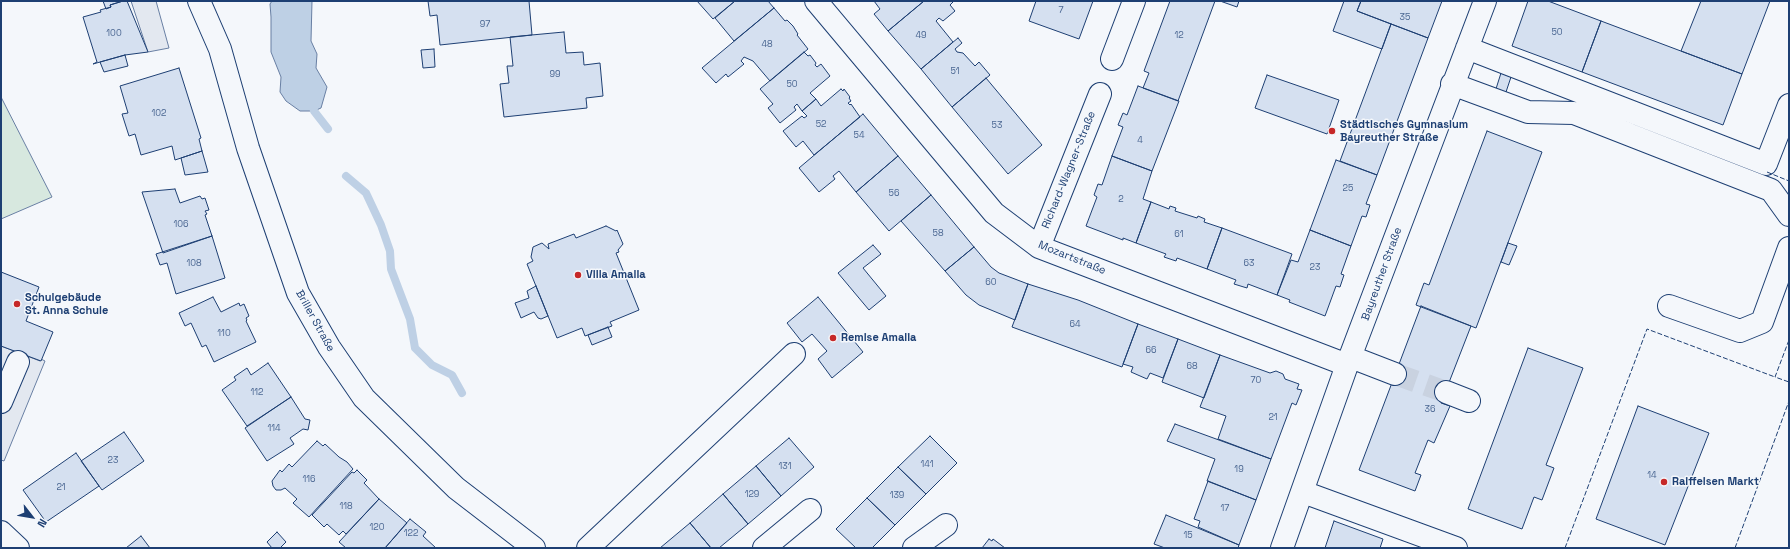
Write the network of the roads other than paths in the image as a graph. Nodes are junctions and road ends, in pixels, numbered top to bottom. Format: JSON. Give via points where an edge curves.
{"nodes":[{"id":1,"x":199,"y":1,"type":"edge"},
{"id":2,"x":816,"y":1,"type":"edge"},
{"id":3,"x":1134,"y":1,"type":"edge"},
{"id":4,"x":1485,"y":1,"type":"edge"},
{"id":5,"x":1467,"y":48,"type":"junction"},
{"id":6,"x":1112,"y":59,"type":"dead end"},
{"id":7,"x":1452,"y":84,"type":"junction"},
{"id":8,"x":1100,"y":94,"type":"dead end"},
{"id":9,"x":1789,"y":105,"type":"edge"},
{"id":10,"x":1789,"y":215,"type":"edge"},
{"id":11,"x":1039,"y":247,"type":"junction"},
{"id":12,"x":1789,"y":248,"type":"edge"},
{"id":13,"x":1669,"y":306,"type":"dead end"},
{"id":14,"x":794,"y":354,"type":"dead end"},
{"id":15,"x":1349,"y":361,"type":"junction"},
{"id":16,"x":18,"y":362,"type":"dead end"},
{"id":17,"x":1395,"y":374,"type":"tunnel mouth"},
{"id":18,"x":1446,"y":392,"type":"tunnel mouth"},
{"id":19,"x":1469,"y":401,"type":"dead end"},
{"id":20,"x":1,"y":402,"type":"edge"},
{"id":21,"x":1302,"y":492,"type":"junction"},
{"id":22,"x":810,"y":510,"type":"dead end"},
{"id":23,"x":946,"y":525,"type":"dead end"},
{"id":24,"x":1,"y":532,"type":"edge"},
{"id":25,"x":18,"y":548,"type":"edge"},
{"id":26,"x":534,"y":548,"type":"edge"},
{"id":27,"x":588,"y":548,"type":"edge"},
{"id":28,"x":764,"y":548,"type":"edge"},
{"id":29,"x":914,"y":548,"type":"edge"},
{"id":30,"x":1282,"y":548,"type":"edge"},
{"id":31,"x":1456,"y":548,"type":"edge"}],
"edges":[{"from":1,"to":26,"type":"street","name":"Briller Straße","via":[[220,49],[248,148],[298,293],[329,347],[364,398],[456,488]]},
{"from":2,"to":11,"type":"street","name":"Mozartstraße","via":[[994,213]]},
{"from":3,"to":6,"type":"street"},
{"from":4,"to":5,"type":"street","name":"Bayreuther Straße"},
{"from":5,"to":7,"type":"street","name":"Bayreuther Straße"},
{"from":5,"to":9,"type":"street","via":[[1766,164]]},
{"from":7,"to":10,"type":"street","via":[[1528,112],[1574,113],[1771,190]]},
{"from":7,"to":15,"type":"street","name":"Bayreuther Straße"},
{"from":8,"to":11,"type":"street","name":"Richard-Wagner-Straße"},
{"from":11,"to":15,"type":"street","name":"Mozartstraße"},
{"from":12,"to":13,"type":"street","via":[[1762,322],[1740,331]]},
{"from":14,"to":27,"type":"street"},
{"from":15,"to":17,"type":"street","name":"Mozartstraße"},
{"from":15,"to":21,"type":"street","name":"Bayreuther Straße"},
{"from":16,"to":20,"type":"street"},
{"from":18,"to":19,"type":"street"},
{"from":21,"to":30,"type":"street","name":"Bayreuther Straße"},
{"from":21,"to":31,"type":"street"},
{"from":22,"to":28,"type":"street"},
{"from":23,"to":29,"type":"street"},
{"from":24,"to":25,"type":"street"}]}
